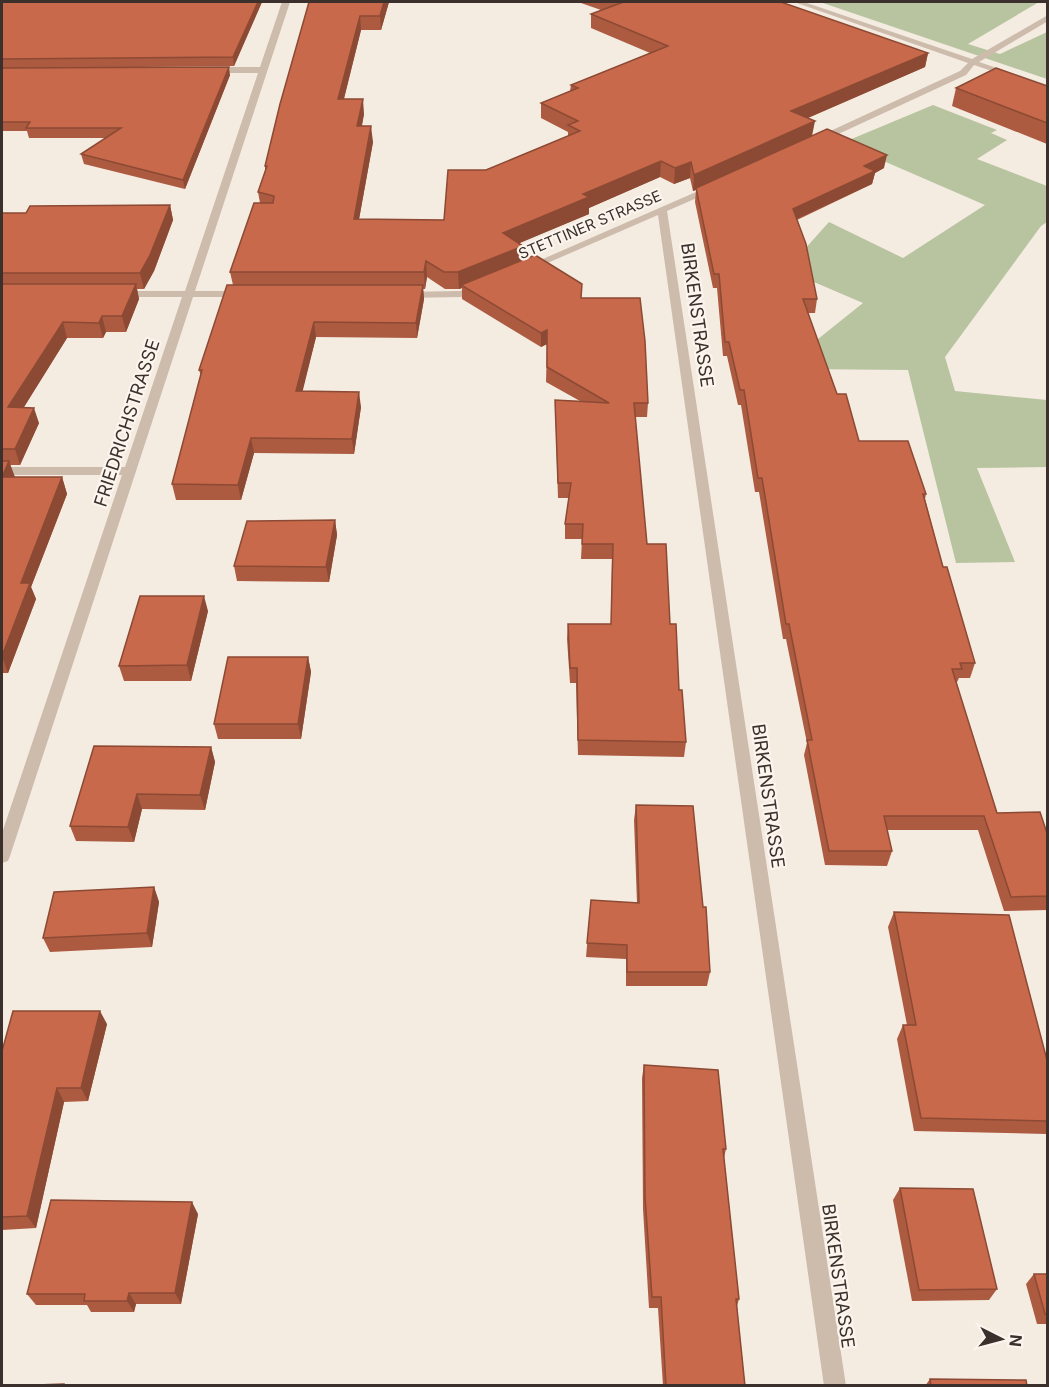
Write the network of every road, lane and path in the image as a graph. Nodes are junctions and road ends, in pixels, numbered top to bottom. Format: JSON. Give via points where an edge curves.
{"nodes":[{"id":1,"x":286,"y":2,"type":"edge"},
{"id":2,"x":798,"y":2,"type":"edge"},
{"id":3,"x":1047,"y":16,"type":"edge"},
{"id":4,"x":973,"y":62,"type":"junction"},
{"id":5,"x":203,"y":70,"type":"edge"},
{"id":6,"x":262,"y":70,"type":"junction"},
{"id":7,"x":1047,"y":88,"type":"edge"},
{"id":8,"x":806,"y":145,"type":"edge"},
{"id":9,"x":723,"y":183,"type":"edge"},
{"id":10,"x":662,"y":211,"type":"junction"},
{"id":11,"x":510,"y":275,"type":"edge"},
{"id":12,"x":488,"y":284,"type":"edge"},
{"id":13,"x":107,"y":294,"type":"edge"},
{"id":14,"x":189,"y":294,"type":"junction"},
{"id":15,"x":261,"y":294,"type":"edge"},
{"id":16,"x":392,"y":294,"type":"edge"},
{"id":17,"x":2,"y":471,"type":"edge"},
{"id":18,"x":130,"y":471,"type":"junction"},
{"id":19,"x":2,"y":856,"type":"edge"},
{"id":20,"x":835,"y":1386,"type":"edge"}],
"edges":[{"from":1,"to":6,"type":"street","name":"FRIEDRICHSTRASSE"},
{"from":2,"to":4,"type":"street"},
{"from":3,"to":4,"type":"street"},
{"from":4,"to":7,"type":"street"},
{"from":4,"to":8,"type":"street","via":[[963,73]]},
{"from":5,"to":6,"type":"street"},
{"from":6,"to":14,"type":"street","name":"FRIEDRICHSTRASSE"},
{"from":9,"to":10,"type":"street","name":"STETTINER STRASSE"},
{"from":10,"to":11,"type":"street","name":"STETTINER STRASSE"},
{"from":10,"to":20,"type":"street","name":"BIRKENSTRASSE"},
{"from":12,"to":16,"type":"street","via":[[461,294]]},
{"from":13,"to":14,"type":"street"},
{"from":14,"to":15,"type":"street"},
{"from":14,"to":18,"type":"street","name":"FRIEDRICHSTRASSE"},
{"from":17,"to":18,"type":"street"},
{"from":18,"to":19,"type":"street","name":"FRIEDRICHSTRASSE"}]}
